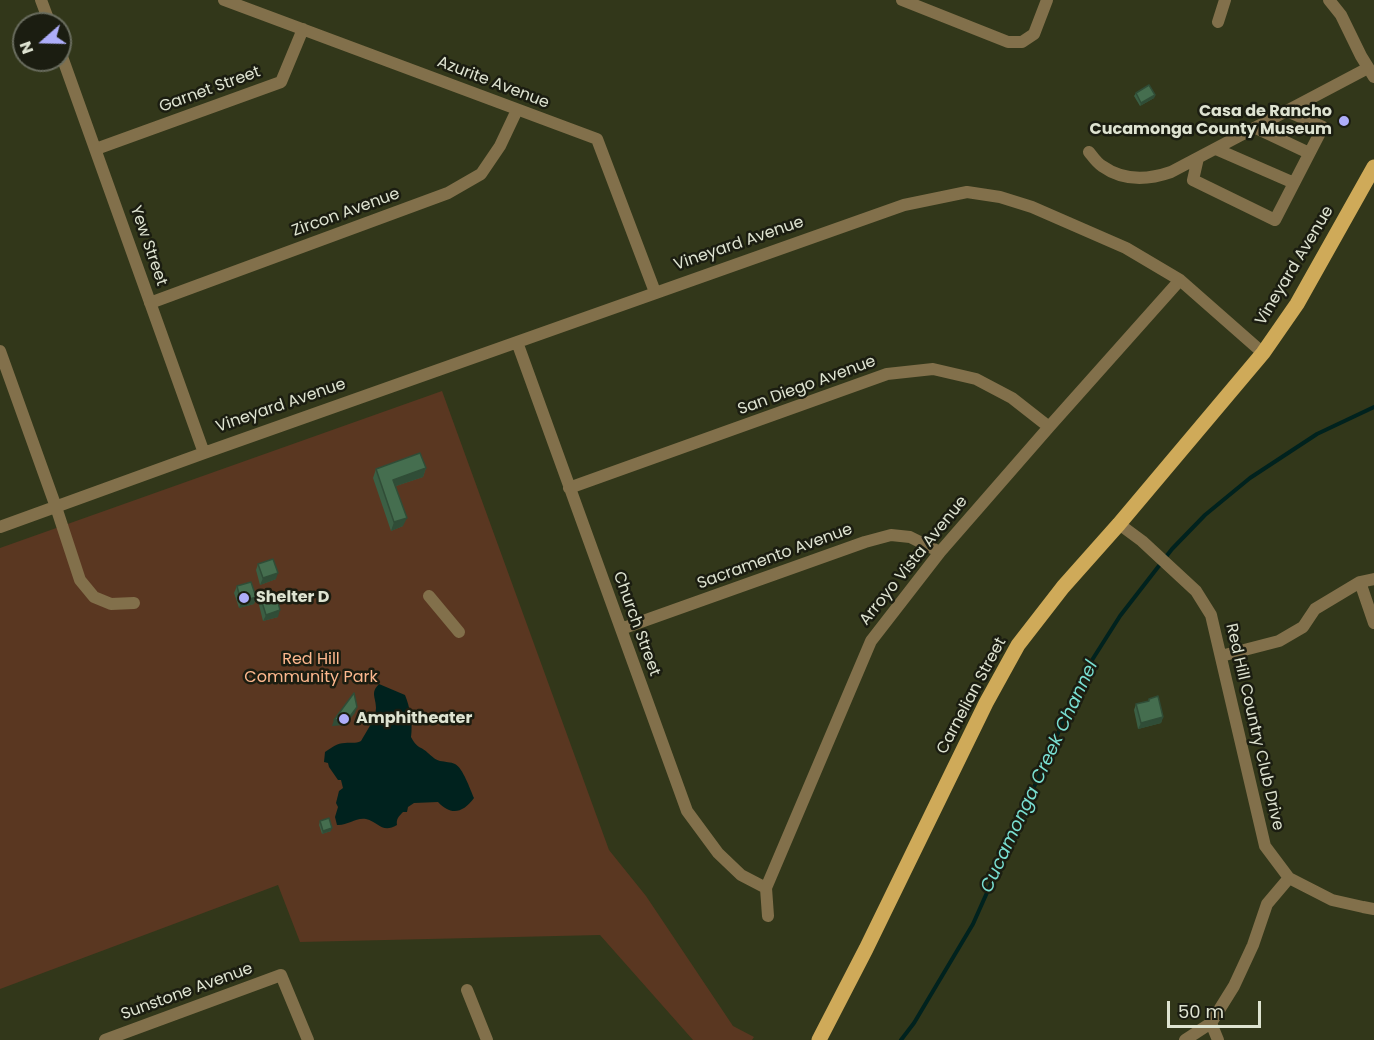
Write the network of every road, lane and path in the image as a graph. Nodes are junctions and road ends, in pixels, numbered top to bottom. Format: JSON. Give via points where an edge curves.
{"nodes":[{"id":1,"x":224,"y":0,"type":"edge"},
{"id":2,"x":902,"y":0,"type":"edge"},
{"id":3,"x":1047,"y":0,"type":"edge"},
{"id":4,"x":1226,"y":0,"type":"edge"},
{"id":5,"x":1329,"y":0,"type":"edge"},
{"id":6,"x":1218,"y":22,"type":"dead end"},
{"id":7,"x":303,"y":29,"type":"junction"},
{"id":8,"x":68,"y":72,"type":"edge"},
{"id":9,"x":1371,"y":72,"type":"edge"},
{"id":10,"x":518,"y":110,"type":"junction"},
{"id":11,"x":1287,"y":111,"type":"junction"},
{"id":12,"x":1256,"y":128,"type":"junction"},
{"id":13,"x":1216,"y":148,"type":"junction"},
{"id":14,"x":96,"y":149,"type":"junction"},
{"id":15,"x":1089,"y":153,"type":"dead end"},
{"id":16,"x":1309,"y":153,"type":"junction"},
{"id":17,"x":1198,"y":158,"type":"junction"},
{"id":18,"x":1374,"y":167,"type":"edge"},
{"id":19,"x":1294,"y":183,"type":"junction"},
{"id":20,"x":1180,"y":280,"type":"junction"},
{"id":21,"x":655,"y":292,"type":"junction"},
{"id":22,"x":150,"y":303,"type":"junction"},
{"id":23,"x":517,"y":342,"type":"junction"},
{"id":24,"x":0,"y":351,"type":"edge"},
{"id":25,"x":1263,"y":353,"type":"junction"},
{"id":26,"x":1048,"y":427,"type":"junction"},
{"id":27,"x":204,"y":453,"type":"junction"},
{"id":28,"x":569,"y":488,"type":"junction"},
{"id":29,"x":56,"y":507,"type":"junction"},
{"id":30,"x":1119,"y":524,"type":"junction"},
{"id":31,"x":0,"y":527,"type":"edge"},
{"id":32,"x":940,"y":552,"type":"junction"},
{"id":33,"x":1374,"y":579,"type":"edge"},
{"id":34,"x":1360,"y":582,"type":"junction"},
{"id":35,"x":429,"y":596,"type":"dead end"},
{"id":36,"x":134,"y":603,"type":"dead end"},
{"id":37,"x":1374,"y":623,"type":"edge"},
{"id":38,"x":621,"y":629,"type":"junction"},
{"id":39,"x":459,"y":632,"type":"dead end"},
{"id":40,"x":1221,"y":656,"type":"junction"},
{"id":41,"x":1288,"y":878,"type":"junction"},
{"id":42,"x":766,"y":888,"type":"junction"},
{"id":43,"x":1374,"y":909,"type":"edge"},
{"id":44,"x":768,"y":916,"type":"dead end"},
{"id":45,"x":467,"y":990,"type":"dead end"},
{"id":46,"x":1211,"y":1023,"type":"junction"},
{"id":47,"x":135,"y":1035,"type":"edge"},
{"id":48,"x":105,"y":1040,"type":"edge"},
{"id":49,"x":308,"y":1040,"type":"edge"},
{"id":50,"x":487,"y":1040,"type":"edge"},
{"id":51,"x":819,"y":1040,"type":"edge"},
{"id":52,"x":1185,"y":1040,"type":"edge"},
{"id":53,"x":1218,"y":1040,"type":"edge"}],
"edges":[{"from":1,"to":7,"type":"street","name":"Azurite Avenue"},
{"from":2,"to":3,"type":"street","via":[[1008,42],[1022,42],[1034,34]]},
{"from":4,"to":6,"type":"street"},
{"from":5,"to":9,"type":"street"},
{"from":7,"to":10,"type":"street","name":"Azurite Avenue"},
{"from":7,"to":14,"type":"street","name":"Garnet Street","via":[[281,82]]},
{"from":8,"to":14,"type":"street","name":"Yew Street"},
{"from":9,"to":11,"type":"street"},
{"from":10,"to":21,"type":"street","name":"Azurite Avenue","via":[[597,139]]},
{"from":10,"to":22,"type":"street","name":"Zircon Avenue","via":[[481,174],[448,194]]},
{"from":11,"to":12,"type":"street"},
{"from":11,"to":16,"type":"street","via":[[1323,127]]},
{"from":12,"to":13,"type":"street"},
{"from":12,"to":16,"type":"street"},
{"from":13,"to":17,"type":"street"},
{"from":13,"to":19,"type":"street"},
{"from":14,"to":22,"type":"street","name":"Yew Street"},
{"from":15,"to":17,"type":"street","via":[[1102,166],[1127,178],[1155,177]]},
{"from":16,"to":19,"type":"street"},
{"from":17,"to":19,"type":"street","via":[[1193,180],[1275,220]]},
{"from":18,"to":25,"type":"main road","name":"Vineyard Avenue","via":[[1297,304]]},
{"from":20,"to":21,"type":"street","name":"Vineyard Avenue","via":[[1126,248],[1032,207],[967,192],[904,205]]},
{"from":20,"to":25,"type":"street","name":"Vineyard Avenue"},
{"from":20,"to":26,"type":"street","name":"Arroyo Vista Avenue"},
{"from":21,"to":23,"type":"street","name":"Vineyard Avenue"},
{"from":22,"to":27,"type":"street","name":"Yew Street"},
{"from":23,"to":27,"type":"street","name":"Vineyard Avenue"},
{"from":23,"to":28,"type":"street","name":"Church Street"},
{"from":24,"to":29,"type":"street"},
{"from":25,"to":30,"type":"main road","name":"Carnelian Street"},
{"from":26,"to":28,"type":"street","name":"San Diego Avenue","via":[[1012,398],[976,379],[933,369],[887,374]]},
{"from":26,"to":32,"type":"street","name":"Arroyo Vista Avenue"},
{"from":27,"to":29,"type":"street","name":"Vineyard Avenue"},
{"from":28,"to":38,"type":"street","name":"Church Street"},
{"from":29,"to":31,"type":"street","name":"Vineyard Avenue"},
{"from":29,"to":36,"type":"street","via":[[80,580],[94,597],[111,604]]},
{"from":30,"to":40,"type":"street","name":"Red Hill Country Club Drive","via":[[1196,591],[1211,615]]},
{"from":30,"to":51,"type":"main road","name":"Carnelian Street","via":[[1018,645]]},
{"from":32,"to":38,"type":"street","name":"Sacramento Avenue","via":[[910,537],[891,535]]},
{"from":32,"to":42,"type":"street","name":"Arroyo Vista Avenue","via":[[871,641]]},
{"from":33,"to":34,"type":"street"},
{"from":34,"to":37,"type":"street"},
{"from":34,"to":40,"type":"street","via":[[1315,609],[1303,627],[1279,641]]},
{"from":35,"to":39,"type":"street"},
{"from":38,"to":42,"type":"street","name":"Church Street","via":[[687,812],[718,853],[741,875]]},
{"from":40,"to":41,"type":"street","name":"Red Hill Country Club Drive","via":[[1265,846]]},
{"from":41,"to":43,"type":"street","name":"Red Hill Country Club Drive","via":[[1332,900]]},
{"from":41,"to":46,"type":"street","via":[[1268,904],[1234,986]]},
{"from":42,"to":44,"type":"street","name":"Arroyo Vista Avenue"},
{"from":45,"to":50,"type":"street"},
{"from":46,"to":52,"type":"street"},
{"from":46,"to":53,"type":"street"},
{"from":47,"to":48,"type":"street","name":"Sunstone Avenue"},
{"from":47,"to":49,"type":"street","name":"Sunstone Avenue","via":[[281,975]]}]}
